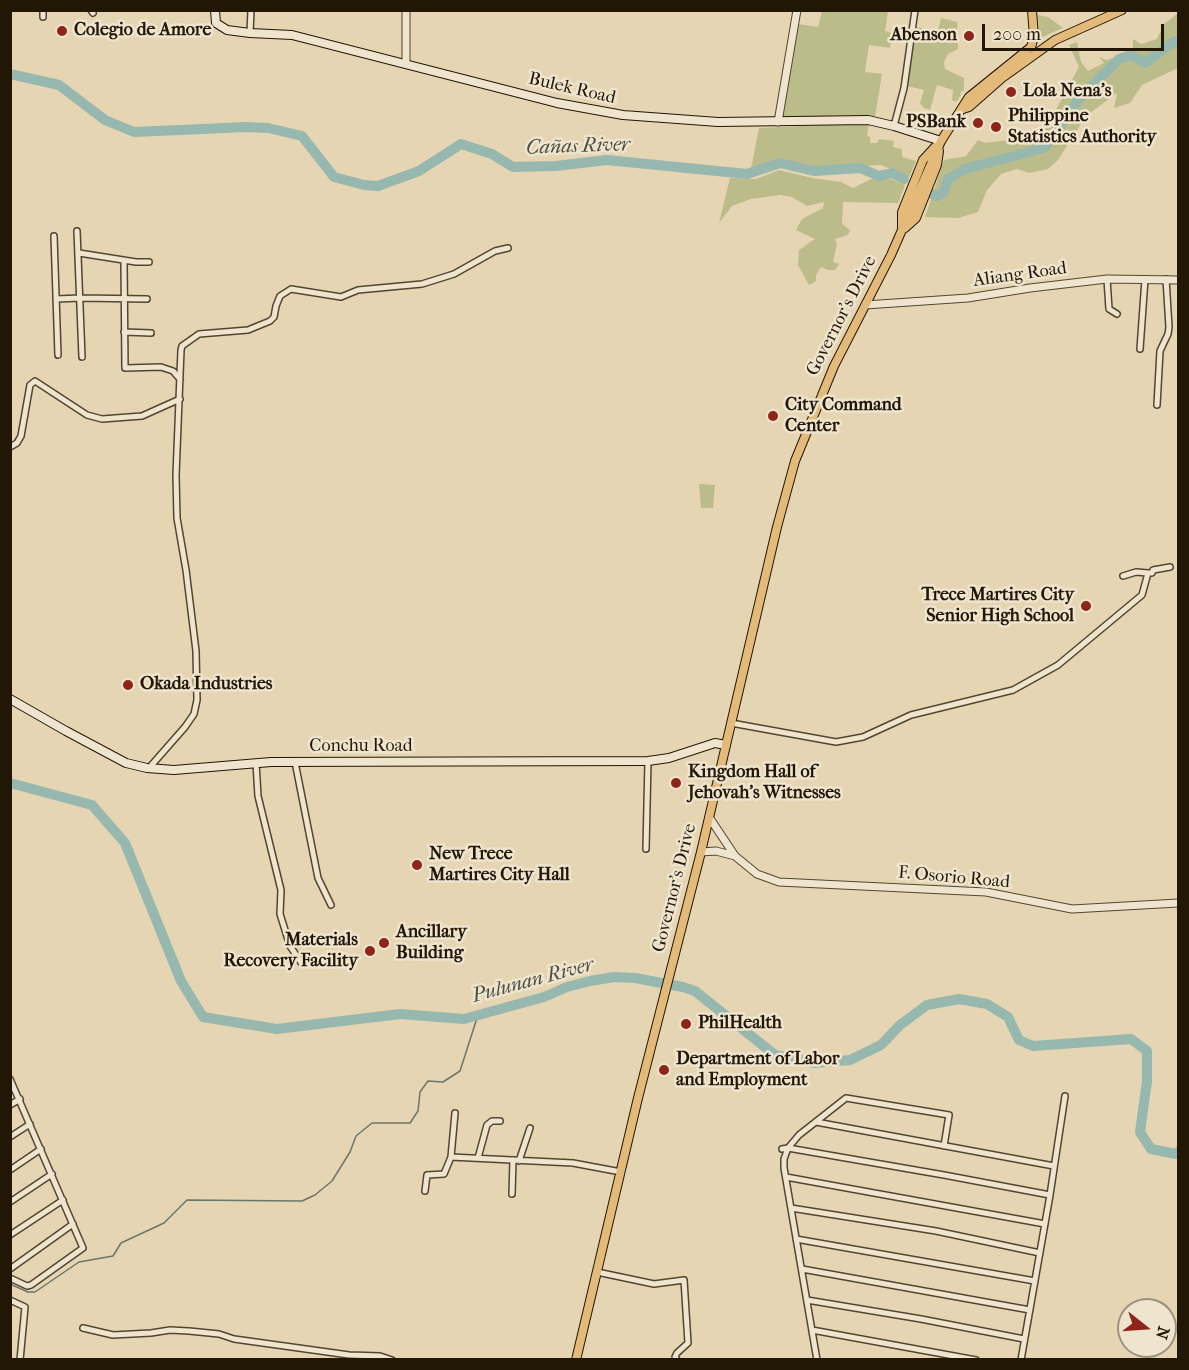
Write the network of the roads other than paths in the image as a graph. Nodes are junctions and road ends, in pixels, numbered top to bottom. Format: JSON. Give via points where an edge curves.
{"nodes":[{"id":1,"x":215,"y":10,"type":"edge"},
{"id":2,"x":250,"y":10,"type":"edge"},
{"id":3,"x":406,"y":10,"type":"edge"},
{"id":4,"x":797,"y":10,"type":"edge"},
{"id":5,"x":915,"y":10,"type":"edge"},
{"id":6,"x":1032,"y":10,"type":"edge"},
{"id":7,"x":1122,"y":10,"type":"edge"},
{"id":8,"x":1034,"y":31,"type":"junction"},
{"id":9,"x":250,"y":33,"type":"junction"},
{"id":10,"x":1055,"y":40,"type":"junction"},
{"id":11,"x":406,"y":63,"type":"junction"},
{"id":12,"x":963,"y":109,"type":"junction"},
{"id":13,"x":778,"y":122,"type":"junction"},
{"id":14,"x":894,"y":126,"type":"junction"},
{"id":15,"x":941,"y":141,"type":"junction"},
{"id":16,"x":77,"y":231,"type":"dead end"},
{"id":17,"x":54,"y":236,"type":"dead end"},
{"id":18,"x":508,"y":248,"type":"dead end"},
{"id":19,"x":79,"y":254,"type":"junction"},
{"id":20,"x":124,"y":261,"type":"junction"},
{"id":21,"x":149,"y":262,"type":"dead end"},
{"id":22,"x":1107,"y":279,"type":"junction"},
{"id":23,"x":1145,"y":279,"type":"junction"},
{"id":24,"x":1166,"y":279,"type":"junction"},
{"id":25,"x":1179,"y":280,"type":"edge"},
{"id":26,"x":80,"y":298,"type":"junction"},
{"id":27,"x":56,"y":299,"type":"junction"},
{"id":28,"x":124,"y":299,"type":"junction"},
{"id":29,"x":147,"y":299,"type":"dead end"},
{"id":30,"x":865,"y":304,"type":"junction"},
{"id":31,"x":1118,"y":314,"type":"dead end"},
{"id":32,"x":124,"y":332,"type":"junction"},
{"id":33,"x":151,"y":333,"type":"dead end"},
{"id":34,"x":1140,"y":349,"type":"dead end"},
{"id":35,"x":58,"y":355,"type":"dead end"},
{"id":36,"x":82,"y":357,"type":"dead end"},
{"id":37,"x":180,"y":379,"type":"junction"},
{"id":38,"x":180,"y":399,"type":"junction"},
{"id":39,"x":1157,"y":405,"type":"dead end"},
{"id":40,"x":10,"y":447,"type":"edge"},
{"id":41,"x":1170,"y":567,"type":"dead end"},
{"id":42,"x":1148,"y":573,"type":"junction"},
{"id":43,"x":1122,"y":576,"type":"dead end"},
{"id":44,"x":10,"y":699,"type":"edge"},
{"id":45,"x":731,"y":723,"type":"junction"},
{"id":46,"x":726,"y":745,"type":"junction"},
{"id":47,"x":648,"y":761,"type":"junction"},
{"id":48,"x":295,"y":762,"type":"junction"},
{"id":49,"x":256,"y":763,"type":"junction"},
{"id":50,"x":148,"y":768,"type":"junction"},
{"id":51,"x":709,"y":817,"type":"junction"},
{"id":52,"x":646,"y":849,"type":"dead end"},
{"id":53,"x":701,"y":852,"type":"junction"},
{"id":54,"x":735,"y":856,"type":"junction"},
{"id":55,"x":1179,"y":903,"type":"edge"},
{"id":56,"x":331,"y":905,"type":"dead end"},
{"id":57,"x":302,"y":964,"type":"dead end"},
{"id":58,"x":10,"y":1079,"type":"edge"},
{"id":59,"x":1065,"y":1096,"type":"dead end"},
{"id":60,"x":20,"y":1099,"type":"junction"},
{"id":61,"x":10,"y":1105,"type":"edge"},
{"id":62,"x":456,"y":1113,"type":"dead end"},
{"id":63,"x":500,"y":1121,"type":"dead end"},
{"id":64,"x":816,"y":1122,"type":"junction"},
{"id":65,"x":30,"y":1124,"type":"junction"},
{"id":66,"x":530,"y":1128,"type":"dead end"},
{"id":67,"x":10,"y":1137,"type":"edge"},
{"id":68,"x":944,"y":1146,"type":"junction"},
{"id":69,"x":41,"y":1149,"type":"junction"},
{"id":70,"x":785,"y":1149,"type":"junction"},
{"id":71,"x":451,"y":1157,"type":"junction"},
{"id":72,"x":478,"y":1158,"type":"junction"},
{"id":73,"x":516,"y":1160,"type":"junction"},
{"id":74,"x":1054,"y":1166,"type":"junction"},
{"id":75,"x":10,"y":1170,"type":"edge"},
{"id":76,"x":621,"y":1172,"type":"junction"},
{"id":77,"x":52,"y":1174,"type":"junction"},
{"id":78,"x":786,"y":1177,"type":"junction"},
{"id":79,"x":425,"y":1191,"type":"dead end"},
{"id":80,"x":512,"y":1194,"type":"dead end"},
{"id":81,"x":1050,"y":1195,"type":"junction"},
{"id":82,"x":63,"y":1200,"type":"junction"},
{"id":83,"x":10,"y":1202,"type":"edge"},
{"id":84,"x":791,"y":1208,"type":"junction"},
{"id":85,"x":73,"y":1224,"type":"junction"},
{"id":86,"x":1045,"y":1224,"type":"junction"},
{"id":87,"x":10,"y":1235,"type":"edge"},
{"id":88,"x":796,"y":1239,"type":"junction"},
{"id":89,"x":1040,"y":1253,"type":"junction"},
{"id":90,"x":10,"y":1269,"type":"edge"},
{"id":91,"x":802,"y":1269,"type":"junction"},
{"id":92,"x":597,"y":1272,"type":"junction"},
{"id":93,"x":10,"y":1278,"type":"edge"},
{"id":94,"x":1035,"y":1281,"type":"junction"},
{"id":95,"x":10,"y":1300,"type":"edge"},
{"id":96,"x":807,"y":1300,"type":"junction"},
{"id":97,"x":1030,"y":1310,"type":"junction"},
{"id":98,"x":83,"y":1328,"type":"dead end"},
{"id":99,"x":812,"y":1330,"type":"junction"},
{"id":100,"x":1024,"y":1339,"type":"junction"},
{"id":101,"x":20,"y":1359,"type":"edge"},
{"id":102,"x":392,"y":1359,"type":"edge"},
{"id":103,"x":576,"y":1359,"type":"edge"},
{"id":104,"x":677,"y":1359,"type":"edge"},
{"id":105,"x":817,"y":1359,"type":"edge"},
{"id":106,"x":976,"y":1359,"type":"edge"},
{"id":107,"x":1021,"y":1359,"type":"edge"}],
"edges":[{"from":1,"to":9,"type":"main road","name":"Bulek Road","via":[[216,23],[221,27]]},
{"from":2,"to":9,"type":"street"},
{"from":3,"to":11,"type":"street"},
{"from":4,"to":13,"type":"street"},
{"from":5,"to":14,"type":"street"},
{"from":6,"to":8,"type":"main road"},
{"from":7,"to":10,"type":"main road","name":"Governor's Drive"},
{"from":8,"to":10,"type":"main road","via":[[1041,40]]},
{"from":8,"to":12,"type":"main road","name":"Governor's Drive","via":[[1030,49],[969,97]]},
{"from":9,"to":11,"type":"main road","name":"Bulek Road","via":[[292,35]]},
{"from":10,"to":12,"type":"main road","name":"Governor's Drive"},
{"from":11,"to":13,"type":"main road","name":"Bulek Road","via":[[557,103],[623,115]]},
{"from":12,"to":15,"type":"main road","name":"Governor's Drive"},
{"from":13,"to":14,"type":"main road","name":"Bulek Road","via":[[863,120]]},
{"from":14,"to":15,"type":"main road","name":"Bulek Road"},
{"from":15,"to":30,"type":"main road","name":"Governor's Drive"},
{"from":16,"to":19,"type":"street"},
{"from":17,"to":27,"type":"street"},
{"from":18,"to":37,"type":"street","via":[[454,274],[422,284],[358,290],[341,297],[291,289],[280,296],[270,321],[248,330],[199,334],[182,346]]},
{"from":19,"to":20,"type":"street"},
{"from":19,"to":26,"type":"street"},
{"from":20,"to":21,"type":"street"},
{"from":20,"to":28,"type":"street"},
{"from":22,"to":23,"type":"street","name":"Aliang Road"},
{"from":22,"to":30,"type":"street","name":"Aliang Road","via":[[968,298]]},
{"from":22,"to":31,"type":"street","via":[[1109,309]]},
{"from":23,"to":24,"type":"street","name":"Aliang Road"},
{"from":23,"to":34,"type":"street"},
{"from":24,"to":25,"type":"street","name":"Aliang Road"},
{"from":24,"to":39,"type":"street","via":[[1168,334],[1160,351]]},
{"from":26,"to":27,"type":"street"},
{"from":26,"to":28,"type":"street"},
{"from":26,"to":36,"type":"street"},
{"from":27,"to":35,"type":"street"},
{"from":28,"to":29,"type":"street"},
{"from":28,"to":32,"type":"street"},
{"from":30,"to":45,"type":"main road","name":"Governor's Drive","via":[[818,403],[790,477]]},
{"from":32,"to":33,"type":"street"},
{"from":32,"to":37,"type":"street","via":[[125,369],[161,367],[173,371]]},
{"from":37,"to":38,"type":"street"},
{"from":38,"to":40,"type":"street","via":[[142,416],[102,419],[87,415],[35,381],[28,392],[21,436]]},
{"from":38,"to":50,"type":"street","via":[[177,518],[196,651],[197,700],[194,714]]},
{"from":41,"to":42,"type":"street"},
{"from":42,"to":43,"type":"street"},
{"from":42,"to":45,"type":"street","via":[[1142,595],[1058,665],[1013,690],[911,715],[849,740],[825,741]]},
{"from":44,"to":50,"type":"main road","name":"Conchu Road","via":[[126,763]]},
{"from":45,"to":46,"type":"main road","name":"Governor's Drive"},
{"from":46,"to":47,"type":"main road","name":"Conchu Road","via":[[715,743],[669,759]]},
{"from":46,"to":51,"type":"main road","name":"Governor's Drive"},
{"from":47,"to":48,"type":"main road","name":"Conchu Road"},
{"from":47,"to":52,"type":"street"},
{"from":48,"to":49,"type":"main road","name":"Conchu Road"},
{"from":48,"to":56,"type":"street","via":[[318,878]]},
{"from":49,"to":50,"type":"main road","name":"Conchu Road","via":[[174,770]]},
{"from":49,"to":57,"type":"street","via":[[258,796],[281,890],[280,914],[290,946]]},
{"from":51,"to":53,"type":"main road","name":"Governor's Drive"},
{"from":51,"to":54,"type":"street","name":"F. Osorio Road"},
{"from":53,"to":54,"type":"street","name":"F. Osorio Road"},
{"from":53,"to":76,"type":"main road","name":"Governor's Drive"},
{"from":54,"to":55,"type":"street","name":"F. Osorio Road","via":[[757,874],[786,882],[986,892],[1072,909]]},
{"from":58,"to":60,"type":"street"},
{"from":59,"to":74,"type":"street"},
{"from":60,"to":61,"type":"street"},
{"from":60,"to":65,"type":"street"},
{"from":62,"to":71,"type":"street"},
{"from":63,"to":72,"type":"street","via":[[487,1125]]},
{"from":64,"to":68,"type":"street"},
{"from":64,"to":68,"type":"street","via":[[846,1098],[949,1115]]},
{"from":64,"to":70,"type":"street"},
{"from":65,"to":67,"type":"street"},
{"from":65,"to":69,"type":"street"},
{"from":66,"to":73,"type":"street"},
{"from":68,"to":74,"type":"street"},
{"from":69,"to":75,"type":"street"},
{"from":69,"to":77,"type":"street"},
{"from":70,"to":78,"type":"street"},
{"from":70,"to":81,"type":"street"},
{"from":71,"to":72,"type":"street"},
{"from":71,"to":79,"type":"street","via":[[444,1174],[427,1175]]},
{"from":72,"to":73,"type":"street"},
{"from":73,"to":76,"type":"street","via":[[573,1163]]},
{"from":73,"to":80,"type":"street"},
{"from":74,"to":81,"type":"street"},
{"from":76,"to":92,"type":"main road","name":"Governor's Drive"},
{"from":77,"to":82,"type":"street"},
{"from":77,"to":83,"type":"street"},
{"from":78,"to":84,"type":"street"},
{"from":78,"to":86,"type":"street"},
{"from":81,"to":86,"type":"street"},
{"from":82,"to":85,"type":"street"},
{"from":82,"to":87,"type":"street"},
{"from":84,"to":88,"type":"street"},
{"from":84,"to":89,"type":"street","via":[[936,1231]]},
{"from":85,"to":90,"type":"street"},
{"from":85,"to":93,"type":"street","via":[[83,1248],[30,1285]]},
{"from":86,"to":89,"type":"street"},
{"from":88,"to":91,"type":"street"},
{"from":88,"to":94,"type":"street"},
{"from":89,"to":94,"type":"street"},
{"from":91,"to":96,"type":"street"},
{"from":91,"to":97,"type":"street"},
{"from":92,"to":103,"type":"main road","name":"Governor's Drive"},
{"from":92,"to":104,"type":"street","via":[[654,1284],[684,1280],[688,1343],[676,1353]]},
{"from":94,"to":97,"type":"street"},
{"from":95,"to":101,"type":"street","via":[[25,1307]]},
{"from":96,"to":99,"type":"street"},
{"from":96,"to":100,"type":"street"},
{"from":97,"to":100,"type":"street"},
{"from":98,"to":102,"type":"street","via":[[113,1335],[171,1330],[219,1334]]},
{"from":99,"to":105,"type":"street"},
{"from":99,"to":106,"type":"street"},
{"from":100,"to":107,"type":"street"}]}
